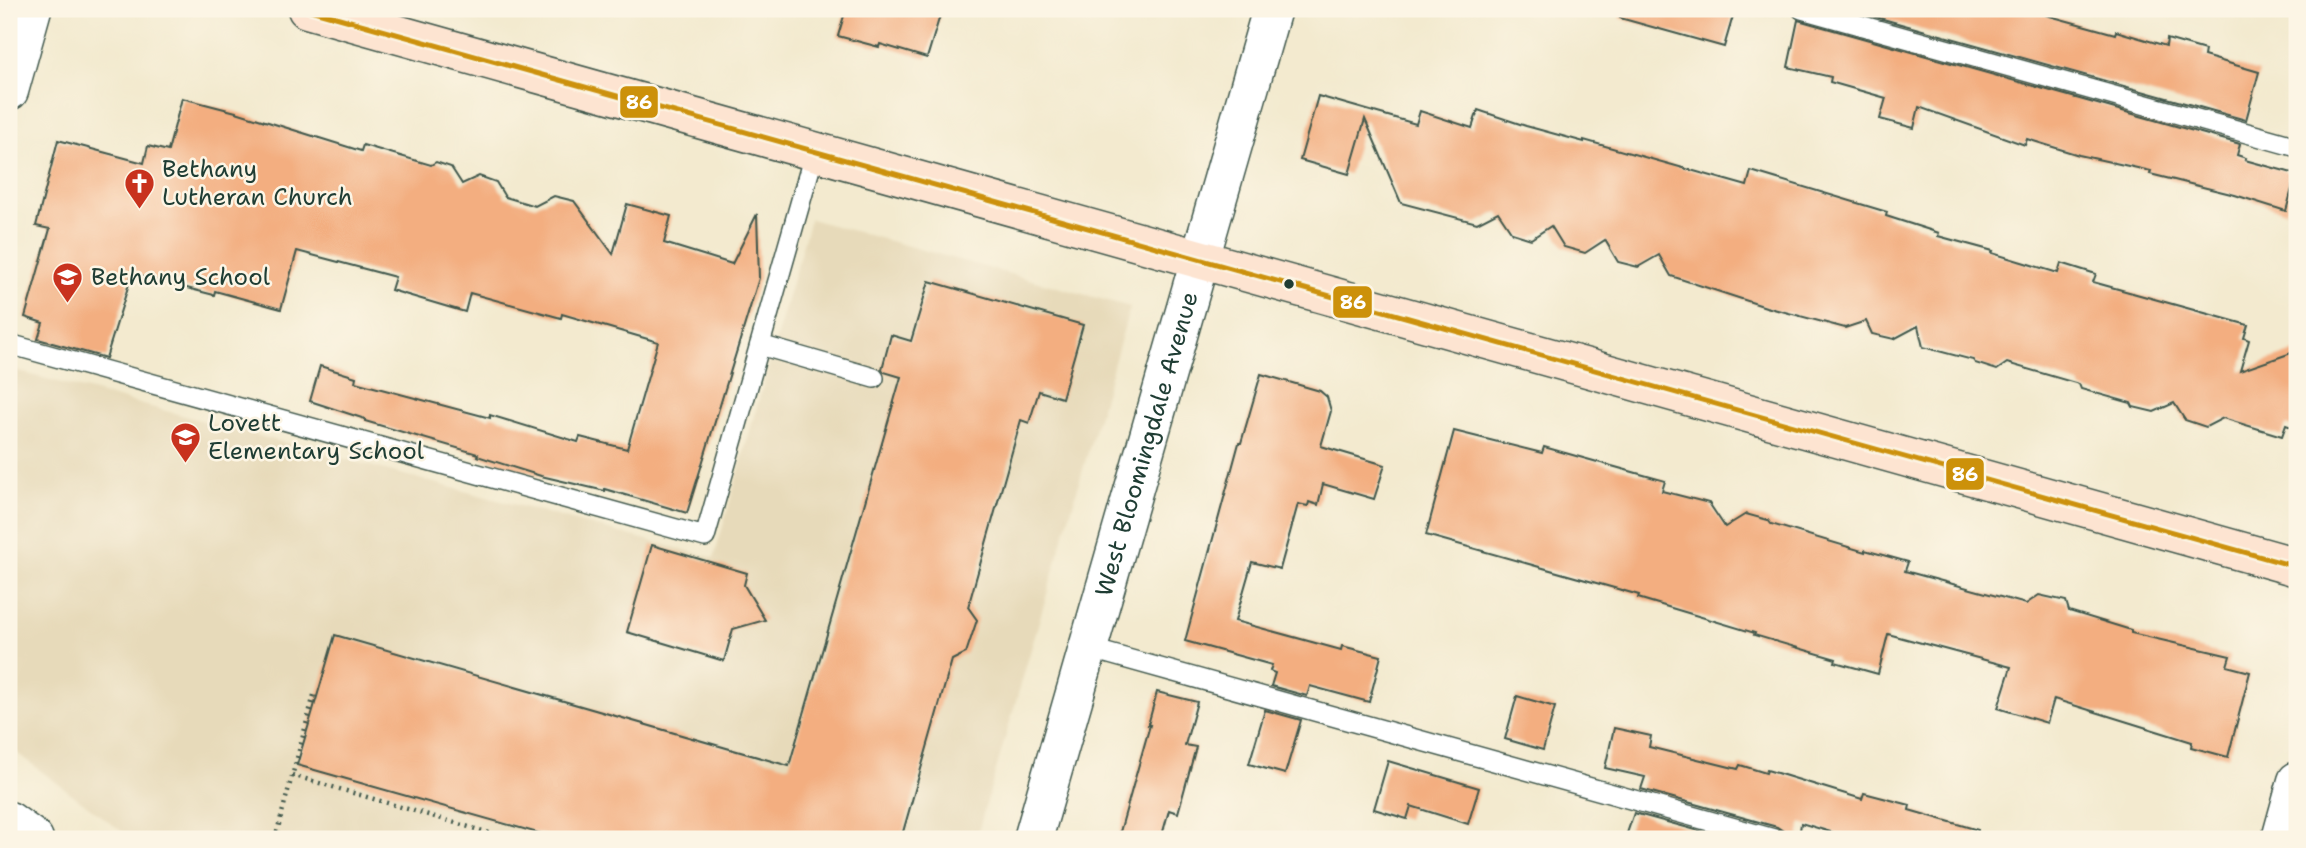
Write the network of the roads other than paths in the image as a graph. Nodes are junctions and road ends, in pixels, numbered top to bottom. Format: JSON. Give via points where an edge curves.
{"nodes":[{"id":1,"x":32,"y":9,"type":"edge"},
{"id":2,"x":307,"y":9,"type":"edge"},
{"id":3,"x":1272,"y":9,"type":"edge"},
{"id":4,"x":1802,"y":9,"type":"edge"},
{"id":5,"x":9,"y":91,"type":"edge"},
{"id":6,"x":2297,"y":148,"type":"edge"},
{"id":7,"x":816,"y":151,"type":"junction"},
{"id":8,"x":1200,"y":259,"type":"junction"},
{"id":9,"x":9,"y":344,"type":"edge"},
{"id":10,"x":760,"y":345,"type":"junction"},
{"id":11,"x":874,"y":378,"type":"dead end"},
{"id":12,"x":2297,"y":567,"type":"edge"},
{"id":13,"x":1088,"y":648,"type":"junction"},
{"id":14,"x":2297,"y":781,"type":"edge"},
{"id":15,"x":9,"y":821,"type":"edge"},
{"id":16,"x":34,"y":839,"type":"edge"},
{"id":17,"x":1033,"y":839,"type":"edge"},
{"id":18,"x":1774,"y":839,"type":"edge"},
{"id":19,"x":2281,"y":839,"type":"edge"}],
"edges":[{"from":1,"to":5,"type":"street"},
{"from":2,"to":7,"type":"street"},
{"from":3,"to":8,"type":"street","name":"West Bloomingdale Avenue"},
{"from":4,"to":6,"type":"lane"},
{"from":7,"to":8,"type":"street"},
{"from":7,"to":10,"type":"lane"},
{"from":8,"to":12,"type":"street"},
{"from":8,"to":13,"type":"street","name":"West Bloomingdale Avenue"},
{"from":9,"to":10,"type":"lane","via":[[705,537]]},
{"from":10,"to":11,"type":"lane"},
{"from":13,"to":17,"type":"street","name":"West Bloomingdale Avenue"},
{"from":13,"to":18,"type":"lane"},
{"from":14,"to":19,"type":"street"},
{"from":15,"to":16,"type":"street"}]}
